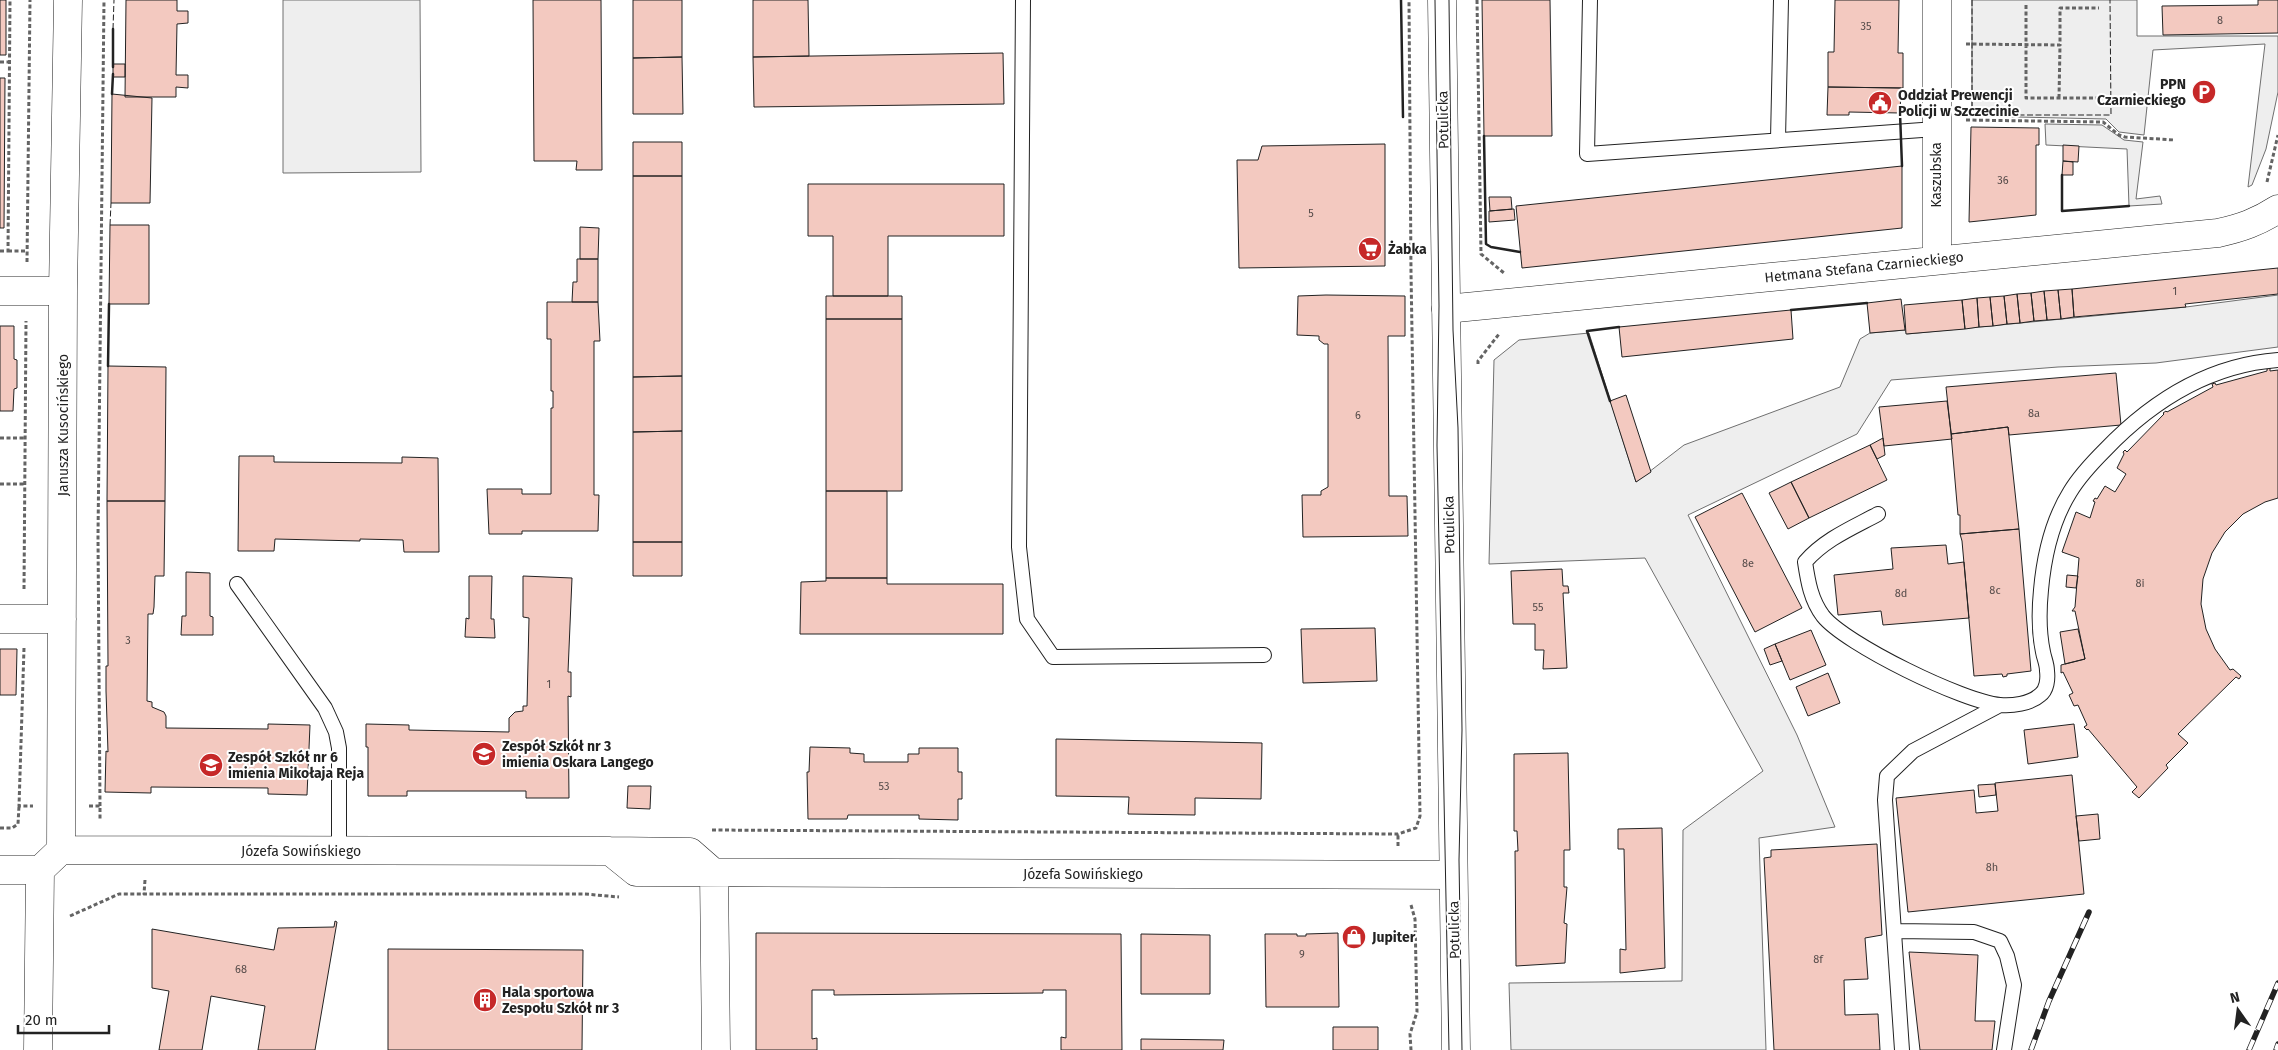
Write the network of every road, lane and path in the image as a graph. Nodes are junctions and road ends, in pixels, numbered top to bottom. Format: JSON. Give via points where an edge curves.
{"nodes":[{"id":1,"x":10,"y":0,"type":"edge"},
{"id":2,"x":30,"y":0,"type":"edge"},
{"id":3,"x":68,"y":0,"type":"edge"},
{"id":4,"x":104,"y":0,"type":"edge"},
{"id":5,"x":1023,"y":0,"type":"edge"},
{"id":6,"x":1409,"y":0,"type":"edge"},
{"id":7,"x":1442,"y":0,"type":"edge"},
{"id":8,"x":1477,"y":0,"type":"edge"},
{"id":9,"x":1590,"y":0,"type":"edge"},
{"id":10,"x":1782,"y":0,"type":"edge"},
{"id":11,"x":1937,"y":0,"type":"edge"},
{"id":12,"x":2026,"y":5,"type":"dead end"},
{"id":13,"x":2099,"y":8,"type":"dead end"},
{"id":14,"x":1967,"y":35,"type":"dead end"},
{"id":15,"x":1966,"y":44,"type":"junction"},
{"id":16,"x":2026,"y":44,"type":"junction"},
{"id":17,"x":2060,"y":45,"type":"junction"},
{"id":18,"x":1966,"y":54,"type":"dead end"},
{"id":19,"x":0,"y":62,"type":"edge"},
{"id":20,"x":10,"y":62,"type":"junction"},
{"id":21,"x":2059,"y":98,"type":"junction"},
{"id":22,"x":2100,"y":98,"type":"dead end"},
{"id":23,"x":1965,"y":110,"type":"dead end"},
{"id":24,"x":1965,"y":120,"type":"junction"},
{"id":25,"x":1936,"y":129,"type":"junction"},
{"id":26,"x":1965,"y":129,"type":"dead end"},
{"id":27,"x":2278,"y":135,"type":"edge"},
{"id":28,"x":1778,"y":139,"type":"junction"},
{"id":29,"x":2175,"y":140,"type":"dead end"},
{"id":30,"x":2272,"y":200,"type":"edge"},
{"id":31,"x":0,"y":251,"type":"edge"},
{"id":32,"x":27,"y":251,"type":"junction"},
{"id":33,"x":8,"y":252,"type":"junction"},
{"id":34,"x":1937,"y":259,"type":"junction"},
{"id":35,"x":1514,"y":272,"type":"dead end"},
{"id":36,"x":13,"y":291,"type":"edge"},
{"id":37,"x":63,"y":291,"type":"junction"},
{"id":38,"x":1446,"y":309,"type":"junction"},
{"id":39,"x":2278,"y":360,"type":"edge"},
{"id":40,"x":0,"y":438,"type":"edge"},
{"id":41,"x":25,"y":438,"type":"junction"},
{"id":42,"x":0,"y":484,"type":"edge"},
{"id":43,"x":24,"y":484,"type":"junction"},
{"id":44,"x":1878,"y":514,"type":"dead end"},
{"id":45,"x":237,"y":584,"type":"dead end"},
{"id":46,"x":12,"y":619,"type":"edge"},
{"id":47,"x":62,"y":619,"type":"junction"},
{"id":48,"x":1264,"y":655,"type":"dead end"},
{"id":49,"x":2000,"y":705,"type":"junction"},
{"id":50,"x":61,"y":805,"type":"junction"},
{"id":51,"x":20,"y":806,"type":"junction"},
{"id":52,"x":100,"y":806,"type":"junction"},
{"id":53,"x":100,"y":826,"type":"dead end"},
{"id":54,"x":0,"y":828,"type":"edge"},
{"id":55,"x":703,"y":830,"type":"dead end"},
{"id":56,"x":61,"y":850,"type":"junction"},
{"id":57,"x":339,"y":851,"type":"junction"},
{"id":58,"x":0,"y":870,"type":"edge"},
{"id":59,"x":40,"y":870,"type":"junction"},
{"id":60,"x":714,"y":873,"type":"junction"},
{"id":61,"x":1453,"y":875,"type":"junction"},
{"id":62,"x":144,"y":894,"type":"dead end"},
{"id":63,"x":1404,"y":901,"type":"dead end"},
{"id":64,"x":66,"y":918,"type":"dead end"},
{"id":65,"x":1894,"y":931,"type":"junction"},
{"id":66,"x":38,"y":1050,"type":"edge"},
{"id":67,"x":716,"y":1050,"type":"edge"},
{"id":68,"x":1411,"y":1050,"type":"edge"},
{"id":69,"x":1456,"y":1050,"type":"edge"},
{"id":70,"x":1902,"y":1050,"type":"edge"},
{"id":71,"x":2004,"y":1050,"type":"edge"}],
"edges":[{"from":1,"to":20,"type":"path"},
{"from":2,"to":32,"type":"path"},
{"from":3,"to":37,"type":"street","name":"Janusza Kusocińskiego"},
{"from":4,"to":52,"type":"path","via":[[98,536]]},
{"from":5,"to":48,"type":"lane","via":[[1019,547],[1027,619],[1053,657]]},
{"from":6,"to":55,"type":"path","via":[[1420,816],[1416,828],[1398,834]]},
{"from":7,"to":38,"type":"street","name":"Potulicka"},
{"from":8,"to":35,"type":"path","via":[[1481,254],[1504,273]]},
{"from":9,"to":28,"type":"lane","via":[[1587,154]]},
{"from":10,"to":28,"type":"lane"},
{"from":11,"to":25,"type":"street","name":"Kaszubska"},
{"from":12,"to":16,"type":"path"},
{"from":13,"to":17,"type":"path","via":[[2060,8]]},
{"from":14,"to":15,"type":"path"},
{"from":15,"to":16,"type":"path"},
{"from":15,"to":18,"type":"path"},
{"from":16,"to":17,"type":"path"},
{"from":16,"to":21,"type":"path","via":[[2026,98]]},
{"from":17,"to":21,"type":"path"},
{"from":19,"to":20,"type":"path"},
{"from":20,"to":33,"type":"path"},
{"from":21,"to":22,"type":"path"},
{"from":23,"to":24,"type":"path"},
{"from":24,"to":26,"type":"path"},
{"from":24,"to":29,"type":"path","via":[[2103,122],[2125,137]]},
{"from":25,"to":28,"type":"lane"},
{"from":25,"to":34,"type":"street","name":"Kaszubska"},
{"from":27,"to":30,"type":"path"},
{"from":30,"to":34,"type":"street","name":"Hetmana Stefana Czarnieckiego","via":[[2250,224],[2218,233]]},
{"from":31,"to":33,"type":"path"},
{"from":32,"to":33,"type":"path"},
{"from":32,"to":36,"type":"path"},
{"from":34,"to":38,"type":"street","name":"Hetmana Stefana Czarnieckiego"},
{"from":36,"to":37,"type":"street"},
{"from":36,"to":41,"type":"path"},
{"from":37,"to":47,"type":"street","name":"Janusza Kusocińskiego"},
{"from":38,"to":61,"type":"street","name":"Potulicka"},
{"from":39,"to":49,"type":"lane","via":[[2233,368],[2182,389],[2137,420],[2091,465],[2070,491],[2058,515],[2044,560],[2040,617],[2048,671],[2046,687],[2030,702]]},
{"from":40,"to":41,"type":"path"},
{"from":41,"to":43,"type":"path"},
{"from":42,"to":43,"type":"path"},
{"from":43,"to":46,"type":"path"},
{"from":44,"to":49,"type":"lane","via":[[1816,549],[1805,562],[1815,604],[1830,624],[1862,646],[1963,696]]},
{"from":45,"to":57,"type":"lane","via":[[325,708],[336,732],[339,748]]},
{"from":46,"to":47,"type":"street"},
{"from":46,"to":51,"type":"path"},
{"from":47,"to":50,"type":"street","name":"Janusza Kusocińskiego"},
{"from":49,"to":65,"type":"lane","via":[[1913,751],[1887,776],[1884,800]]},
{"from":50,"to":51,"type":"path"},
{"from":50,"to":52,"type":"path"},
{"from":50,"to":56,"type":"street","name":"Janusza Kusocińskiego"},
{"from":51,"to":54,"type":"path","via":[[18,824],[12,828]]},
{"from":52,"to":53,"type":"path"},
{"from":56,"to":57,"type":"street","name":"Józefa Sowińskiego"},
{"from":56,"to":59,"type":"street"},
{"from":57,"to":60,"type":"street","name":"Józefa Sowińskiego","via":[[690,852]]},
{"from":58,"to":59,"type":"street"},
{"from":59,"to":66,"type":"street"},
{"from":60,"to":61,"type":"street","name":"Józefa Sowińskiego"},
{"from":60,"to":67,"type":"street"},
{"from":61,"to":69,"type":"street","name":"Potulicka"},
{"from":62,"to":64,"type":"path","via":[[119,894]]},
{"from":63,"to":68,"type":"path","via":[[1410,904],[1415,920],[1417,1012],[1410,1034]]},
{"from":65,"to":70,"type":"lane"},
{"from":65,"to":71,"type":"lane","via":[[1974,932],[2000,941],[2014,986]]}]}
